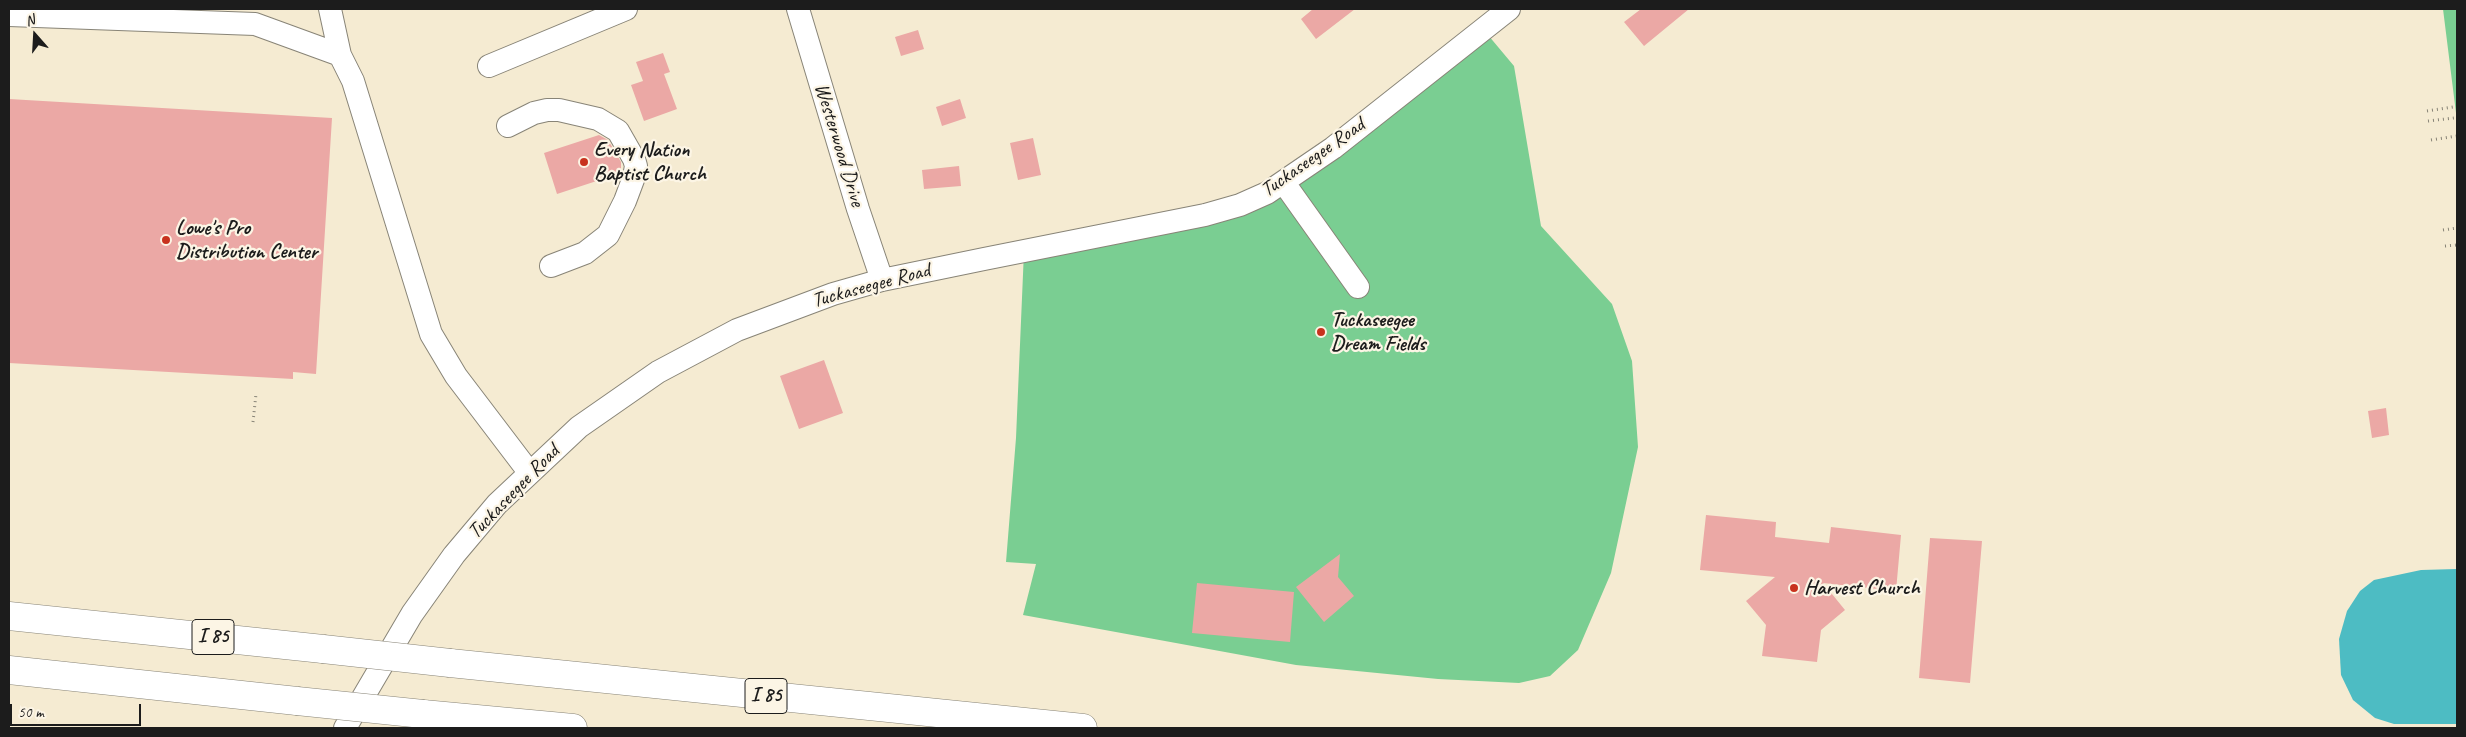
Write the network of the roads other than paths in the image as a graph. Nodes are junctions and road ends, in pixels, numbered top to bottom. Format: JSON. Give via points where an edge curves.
{"nodes":[{"id":1,"x":330,"y":9,"type":"edge"},
{"id":2,"x":626,"y":9,"type":"edge"},
{"id":3,"x":798,"y":9,"type":"edge"},
{"id":4,"x":1509,"y":9,"type":"edge"},
{"id":5,"x":9,"y":15,"type":"edge"},
{"id":6,"x":340,"y":55,"type":"junction"},
{"id":7,"x":489,"y":66,"type":"dead end"},
{"id":8,"x":508,"y":126,"type":"dead end"},
{"id":9,"x":1284,"y":183,"type":"junction"},
{"id":10,"x":551,"y":266,"type":"dead end"},
{"id":11,"x":882,"y":280,"type":"junction"},
{"id":12,"x":1358,"y":287,"type":"dead end"},
{"id":13,"x":529,"y":472,"type":"junction"},
{"id":14,"x":9,"y":616,"type":"edge"},
{"id":15,"x":9,"y":670,"type":"edge"},
{"id":16,"x":345,"y":728,"type":"edge"},
{"id":17,"x":573,"y":728,"type":"edge"},
{"id":18,"x":1083,"y":728,"type":"edge"}],
"edges":[{"from":1,"to":6,"type":"street"},
{"from":2,"to":7,"type":"street"},
{"from":3,"to":11,"type":"street","name":"Westerwood Drive"},
{"from":4,"to":9,"type":"street","name":"Tuckaseegee Road"},
{"from":5,"to":6,"type":"street","via":[[254,24]]},
{"from":6,"to":13,"type":"street","via":[[353,81],[432,334],[456,376]]},
{"from":8,"to":10,"type":"street","via":[[547,110],[598,119],[618,131],[634,159],[634,177],[626,201],[608,234],[585,253]]},
{"from":9,"to":11,"type":"street","name":"Tuckaseegee Road","via":[[1240,205],[1205,216]]},
{"from":9,"to":12,"type":"street"},
{"from":11,"to":13,"type":"street","name":"Tuckaseegee Road","via":[[778,313],[698,349],[597,413]]},
{"from":13,"to":16,"type":"street","name":"Tuckaseegee Road","via":[[454,555],[412,614]]},
{"from":14,"to":18,"type":"highway","number":"I 85","bridge":true},
{"from":15,"to":17,"type":"highway","bridge":true}]}
